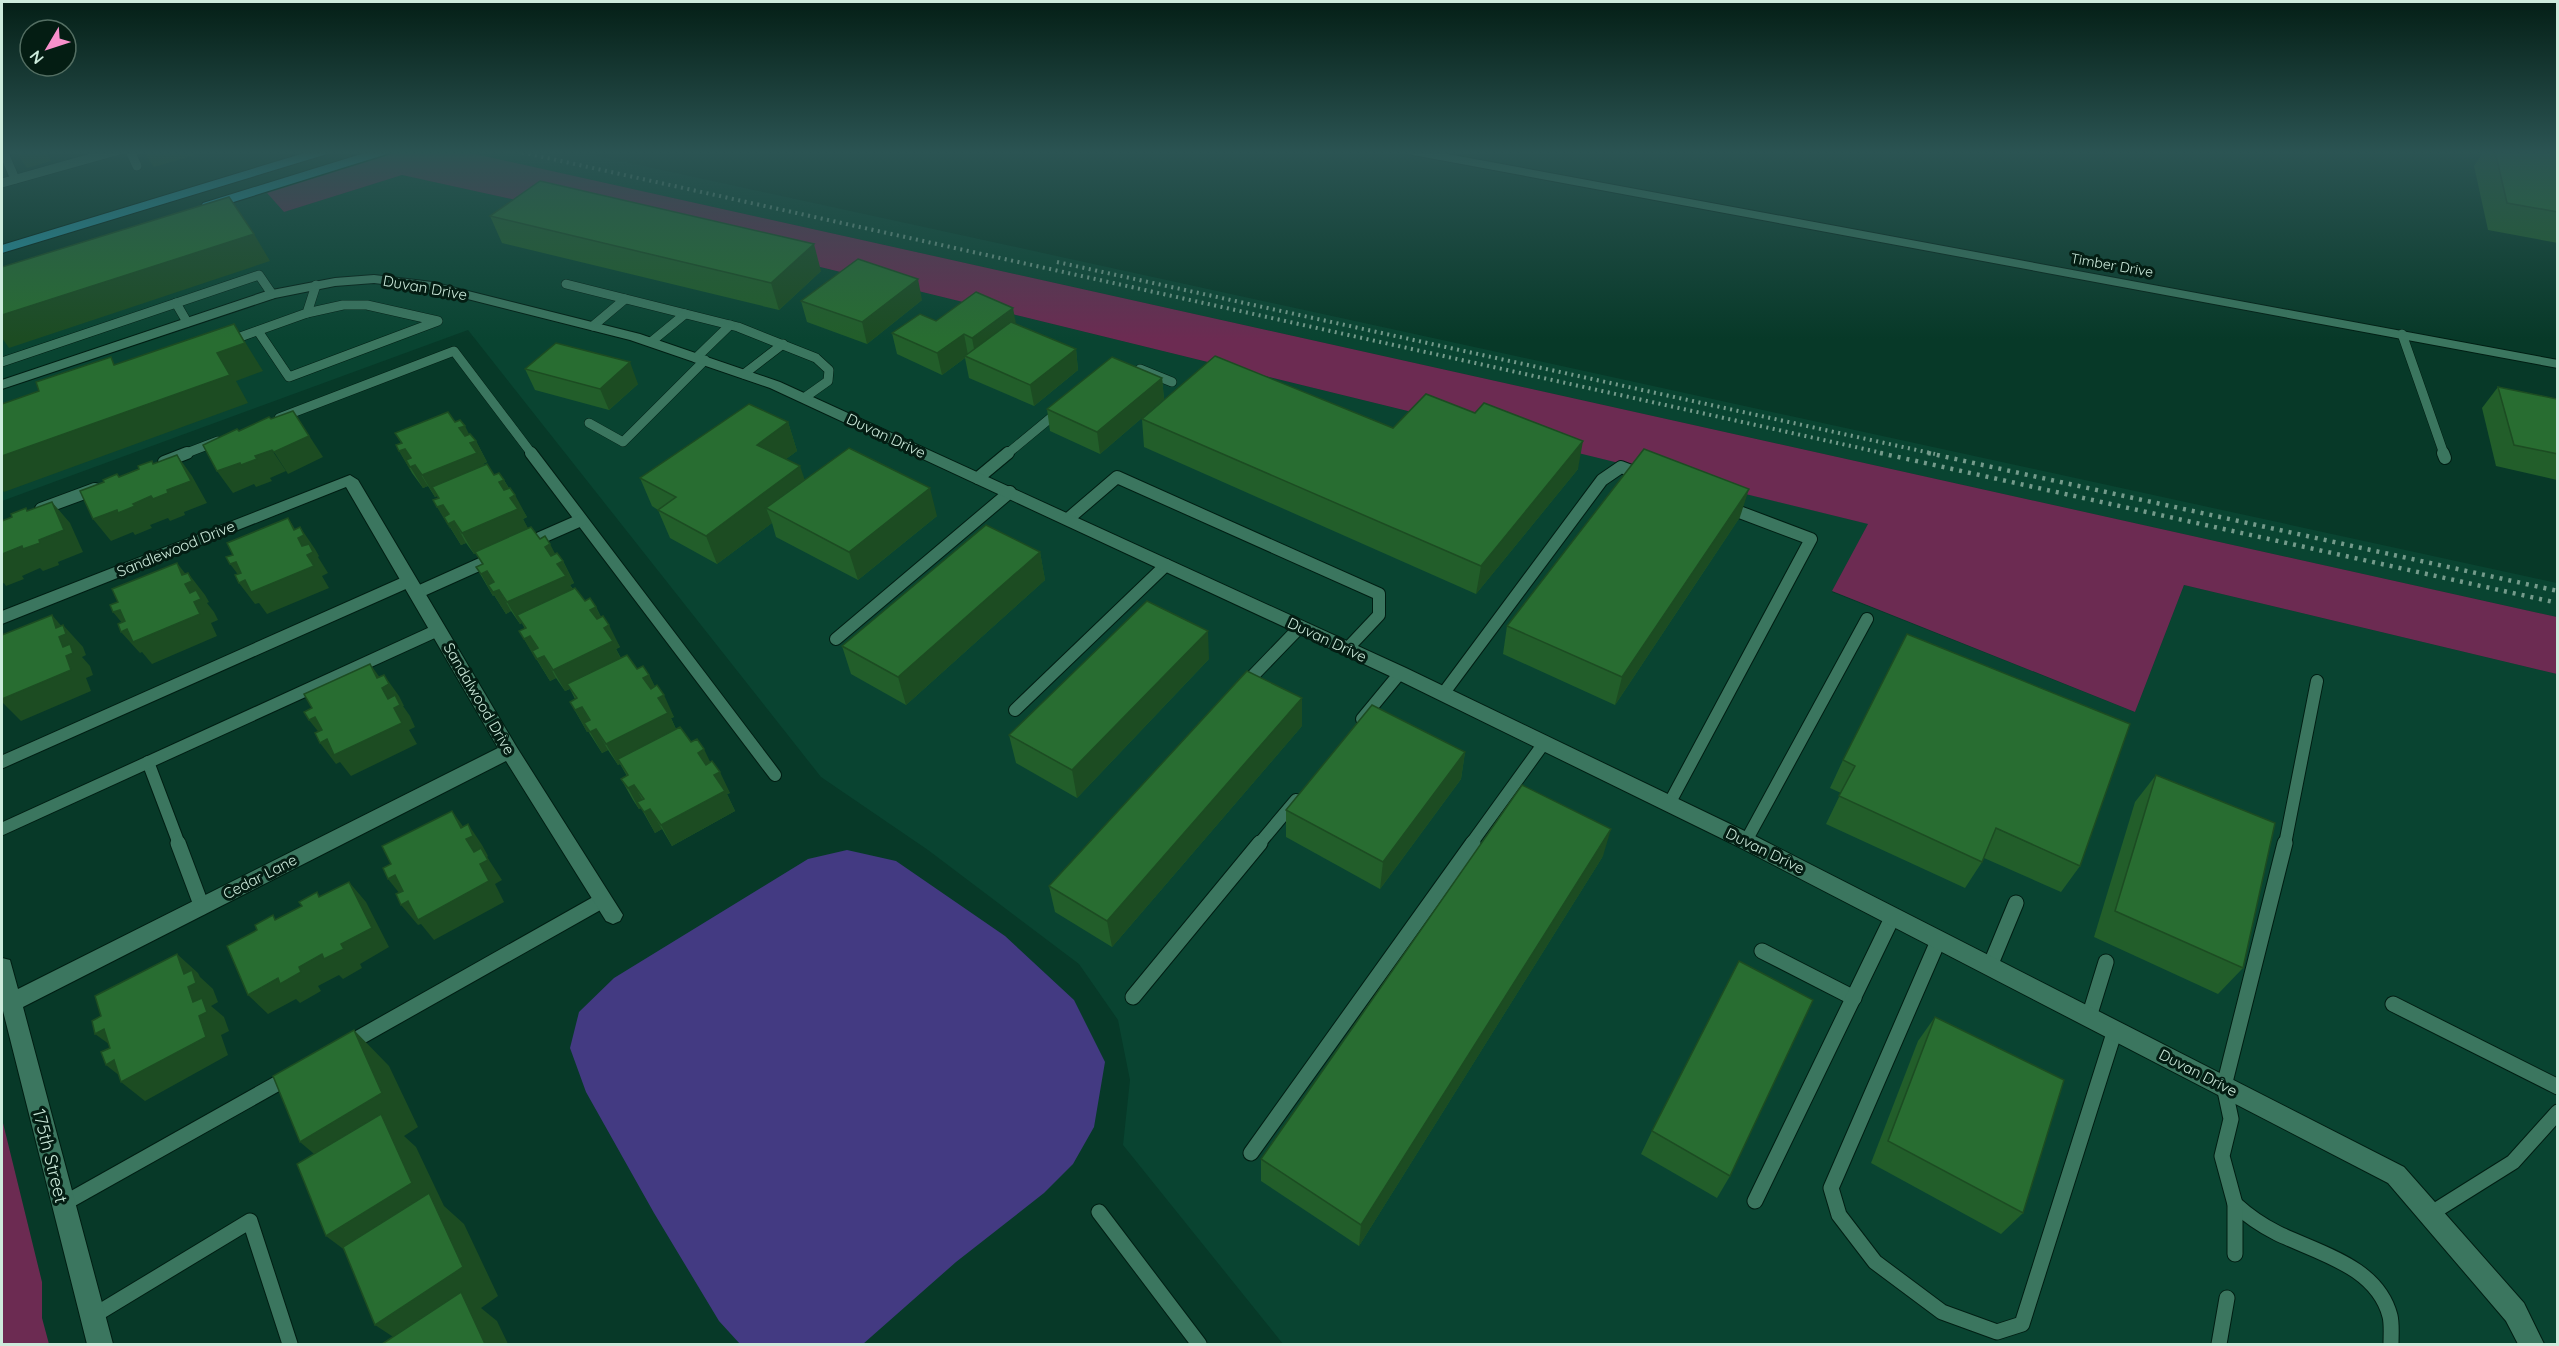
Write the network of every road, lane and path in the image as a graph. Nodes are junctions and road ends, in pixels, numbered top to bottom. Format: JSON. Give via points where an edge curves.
{"nodes":[{"id":1,"x":117,"y":214,"type":"edge"},
{"id":2,"x":1752,"y":214,"type":"edge"},
{"id":3,"x":2,"y":249,"type":"edge"},
{"id":4,"x":566,"y":284,"type":"dead end"},
{"id":5,"x":316,"y":285,"type":"junction"},
{"id":6,"x":272,"y":294,"type":"junction"},
{"id":7,"x":625,"y":299,"type":"junction"},
{"id":8,"x":176,"y":303,"type":"junction"},
{"id":9,"x":307,"y":314,"type":"junction"},
{"id":10,"x":685,"y":314,"type":"junction"},
{"id":11,"x":187,"y":322,"type":"junction"},
{"id":12,"x":730,"y":325,"type":"junction"},
{"id":13,"x":593,"y":326,"type":"junction"},
{"id":14,"x":258,"y":331,"type":"junction"},
{"id":15,"x":2402,"y":334,"type":"junction"},
{"id":16,"x":651,"y":342,"type":"junction"},
{"id":17,"x":783,"y":344,"type":"junction"},
{"id":18,"x":213,"y":347,"type":"edge"},
{"id":19,"x":700,"y":359,"type":"junction"},
{"id":20,"x":2,"y":362,"type":"edge"},
{"id":21,"x":2558,"y":364,"type":"edge"},
{"id":22,"x":1133,"y":366,"type":"edge"},
{"id":23,"x":744,"y":374,"type":"junction"},
{"id":24,"x":1172,"y":382,"type":"dead end"},
{"id":25,"x":2,"y":385,"type":"edge"},
{"id":26,"x":804,"y":398,"type":"junction"},
{"id":27,"x":1070,"y":403,"type":"edge"},
{"id":28,"x":266,"y":423,"type":"edge"},
{"id":29,"x":589,"y":423,"type":"dead end"},
{"id":30,"x":233,"y":436,"type":"edge"},
{"id":31,"x":2445,"y":458,"type":"dead end"},
{"id":32,"x":156,"y":465,"type":"edge"},
{"id":33,"x":978,"y":478,"type":"junction"},
{"id":34,"x":350,"y":480,"type":"joint"},
{"id":35,"x":1655,"y":480,"type":"edge"},
{"id":36,"x":101,"y":486,"type":"edge"},
{"id":37,"x":1010,"y":492,"type":"junction"},
{"id":38,"x":1711,"y":501,"type":"edge"},
{"id":39,"x":35,"y":512,"type":"edge"},
{"id":40,"x":1068,"y":519,"type":"junction"},
{"id":41,"x":581,"y":520,"type":"junction"},
{"id":42,"x":1166,"y":565,"type":"junction"},
{"id":43,"x":412,"y":587,"type":"junction"},
{"id":44,"x":2,"y":618,"type":"edge"},
{"id":45,"x":1867,"y":619,"type":"dead end"},
{"id":46,"x":1300,"y":627,"type":"junction"},
{"id":47,"x":438,"y":630,"type":"junction"},
{"id":48,"x":836,"y":639,"type":"dead end"},
{"id":49,"x":1347,"y":650,"type":"junction"},
{"id":50,"x":1400,"y":673,"type":"junction"},
{"id":51,"x":2318,"y":681,"type":"dead end"},
{"id":52,"x":1237,"y":692,"type":"edge"},
{"id":53,"x":1443,"y":694,"type":"junction"},
{"id":54,"x":1015,"y":710,"type":"dead end"},
{"id":55,"x":1351,"y":733,"type":"edge"},
{"id":56,"x":1544,"y":743,"type":"junction"},
{"id":57,"x":509,"y":752,"type":"junction"},
{"id":58,"x":2,"y":762,"type":"edge"},
{"id":59,"x":148,"y":762,"type":"junction"},
{"id":60,"x":775,"y":775,"type":"dead end"},
{"id":61,"x":1307,"y":786,"type":"edge"},
{"id":62,"x":1669,"y":804,"type":"junction"},
{"id":63,"x":2,"y":829,"type":"edge"},
{"id":64,"x":1746,"y":841,"type":"junction"},
{"id":65,"x":2016,"y":903,"type":"dead end"},
{"id":66,"x":202,"y":907,"type":"junction"},
{"id":67,"x":608,"y":907,"type":"joint"},
{"id":68,"x":1893,"y":916,"type":"junction"},
{"id":69,"x":1939,"y":939,"type":"junction"},
{"id":70,"x":1762,"y":951,"type":"dead end"},
{"id":71,"x":2106,"y":962,"type":"dead end"},
{"id":72,"x":1990,"y":966,"type":"junction"},
{"id":73,"x":2,"y":967,"type":"edge"},
{"id":74,"x":1133,"y":997,"type":"dead end"},
{"id":75,"x":1854,"y":998,"type":"junction"},
{"id":76,"x":11,"y":1003,"type":"junction"},
{"id":77,"x":2393,"y":1004,"type":"dead end"},
{"id":78,"x":2089,"y":1017,"type":"junction"},
{"id":79,"x":2115,"y":1030,"type":"junction"},
{"id":80,"x":333,"y":1052,"type":"edge"},
{"id":81,"x":302,"y":1070,"type":"edge"},
{"id":82,"x":2224,"y":1086,"type":"junction"},
{"id":83,"x":2558,"y":1087,"type":"edge"},
{"id":84,"x":2558,"y":1112,"type":"edge"},
{"id":85,"x":1251,"y":1153,"type":"dead end"},
{"id":86,"x":1755,"y":1201,"type":"dead end"},
{"id":87,"x":63,"y":1204,"type":"junction"},
{"id":88,"x":2235,"y":1204,"type":"junction"},
{"id":89,"x":1099,"y":1212,"type":"dead end"},
{"id":90,"x":2430,"y":1214,"type":"junction"},
{"id":91,"x":2235,"y":1254,"type":"dead end"},
{"id":92,"x":2227,"y":1298,"type":"dead end"},
{"id":93,"x":93,"y":1316,"type":"junction"},
{"id":94,"x":100,"y":1344,"type":"edge"},
{"id":95,"x":290,"y":1344,"type":"edge"},
{"id":96,"x":1199,"y":1344,"type":"edge"},
{"id":97,"x":2219,"y":1344,"type":"edge"},
{"id":98,"x":2391,"y":1344,"type":"edge"},
{"id":99,"x":2531,"y":1344,"type":"edge"}],
"edges":[{"from":1,"to":3,"type":"main road"},
{"from":2,"to":15,"type":"street","name":"Timber Drive"},
{"from":4,"to":7,"type":"lane"},
{"from":5,"to":6,"type":"street","name":"Duvan Drive"},
{"from":5,"to":9,"type":"lane"},
{"from":5,"to":13,"type":"street","name":"Duvan Drive","via":[[374,279],[432,286]]},
{"from":6,"to":8,"type":"lane","via":[[259,275]]},
{"from":6,"to":11,"type":"street","name":"Duvan Drive"},
{"from":7,"to":10,"type":"lane"},
{"from":7,"to":13,"type":"lane"},
{"from":8,"to":11,"type":"lane"},
{"from":8,"to":20,"type":"lane"},
{"from":9,"to":14,"type":"lane"},
{"from":9,"to":14,"type":"lane","via":[[343,305],[367,305],[438,321],[289,377]]},
{"from":10,"to":12,"type":"lane"},
{"from":10,"to":16,"type":"lane"},
{"from":11,"to":25,"type":"street","name":"Duvan Drive"},
{"from":12,"to":17,"type":"lane"},
{"from":12,"to":19,"type":"lane"},
{"from":13,"to":16,"type":"street","name":"Duvan Drive"},
{"from":14,"to":18,"type":"lane"},
{"from":15,"to":21,"type":"street","name":"Timber Drive"},
{"from":15,"to":31,"type":"lane"},
{"from":16,"to":19,"type":"street","name":"Duvan Drive"},
{"from":17,"to":23,"type":"lane"},
{"from":17,"to":26,"type":"lane","via":[[816,358],[829,370],[828,381]]},
{"from":19,"to":23,"type":"street","name":"Duvan Drive"},
{"from":19,"to":29,"type":"lane","via":[[624,442]]},
{"from":22,"to":24,"type":"lane"},
{"from":23,"to":26,"type":"street","name":"Duvan Drive"},
{"from":26,"to":33,"type":"street","name":"Duvan Drive"},
{"from":27,"to":33,"type":"lane"},
{"from":28,"to":41,"type":"lane","via":[[454,351]]},
{"from":30,"to":32,"type":"lane"},
{"from":33,"to":37,"type":"street","name":"Duvan Drive"},
{"from":34,"to":43,"type":"street","name":"Sandalwood Drive"},
{"from":34,"to":44,"type":"street","name":"Sandlewood Drive"},
{"from":35,"to":53,"type":"lane","via":[[1621,467],[1602,480]]},
{"from":36,"to":39,"type":"lane"},
{"from":37,"to":40,"type":"street","name":"Duvan Drive"},
{"from":37,"to":48,"type":"lane"},
{"from":38,"to":62,"type":"lane","via":[[1811,539]]},
{"from":40,"to":42,"type":"street","name":"Duvan Drive"},
{"from":40,"to":49,"type":"lane","via":[[1117,477],[1379,594],[1379,615]]},
{"from":41,"to":43,"type":"lane"},
{"from":41,"to":60,"type":"lane"},
{"from":42,"to":46,"type":"street","name":"Duvan Drive"},
{"from":42,"to":54,"type":"lane"},
{"from":43,"to":47,"type":"street","name":"Sandalwood Drive"},
{"from":43,"to":58,"type":"lane"},
{"from":45,"to":64,"type":"lane"},
{"from":46,"to":49,"type":"street","name":"Duvan Drive"},
{"from":46,"to":52,"type":"lane"},
{"from":47,"to":57,"type":"street","name":"Sandalwood Drive"},
{"from":47,"to":59,"type":"lane"},
{"from":49,"to":50,"type":"street","name":"Duvan Drive"},
{"from":50,"to":53,"type":"street","name":"Duvan Drive"},
{"from":50,"to":55,"type":"lane"},
{"from":51,"to":82,"type":"lane","via":[[2278,879]]},
{"from":53,"to":56,"type":"street","name":"Duvan Drive"},
{"from":56,"to":62,"type":"street","name":"Duvan Drive"},
{"from":56,"to":85,"type":"lane"},
{"from":57,"to":66,"type":"street","name":"Cedar Lane"},
{"from":57,"to":67,"type":"street","name":"Sandalwood Drive"},
{"from":59,"to":63,"type":"lane"},
{"from":59,"to":66,"type":"lane"},
{"from":61,"to":74,"type":"lane"},
{"from":62,"to":64,"type":"street","name":"Duvan Drive"},
{"from":64,"to":68,"type":"street","name":"Duvan Drive"},
{"from":65,"to":72,"type":"lane"},
{"from":66,"to":76,"type":"street","name":"Cedar Lane"},
{"from":67,"to":80,"type":"lane"},
{"from":68,"to":69,"type":"street","name":"Duvan Drive"},
{"from":68,"to":75,"type":"lane"},
{"from":69,"to":72,"type":"street","name":"Duvan Drive"},
{"from":69,"to":79,"type":"lane","via":[[1831,1188],[1839,1215],[1875,1262],[1942,1311],[1997,1332],[2022,1324]]},
{"from":70,"to":75,"type":"lane"},
{"from":71,"to":78,"type":"lane"},
{"from":72,"to":78,"type":"street","name":"Duvan Drive"},
{"from":73,"to":76,"type":"street","name":"175th Street"},
{"from":75,"to":86,"type":"lane"},
{"from":76,"to":87,"type":"street","name":"175th Street"},
{"from":77,"to":83,"type":"lane"},
{"from":78,"to":79,"type":"street","name":"Duvan Drive"},
{"from":79,"to":82,"type":"street","name":"Duvan Drive"},
{"from":81,"to":87,"type":"lane"},
{"from":82,"to":88,"type":"lane","via":[[2231,1119],[2222,1156]]},
{"from":82,"to":90,"type":"street","name":"Duvan Drive","via":[[2396,1175]]},
{"from":84,"to":90,"type":"lane","via":[[2513,1162]]},
{"from":87,"to":93,"type":"street","name":"175th Street"},
{"from":88,"to":91,"type":"lane"},
{"from":88,"to":98,"type":"lane","via":[[2257,1222],[2347,1264],[2380,1291],[2394,1327]]},
{"from":89,"to":96,"type":"lane"},
{"from":90,"to":99,"type":"street","name":"Duvan Drive","via":[[2515,1312]]},
{"from":92,"to":97,"type":"lane"},
{"from":93,"to":94,"type":"street","name":"175th Street"},
{"from":93,"to":95,"type":"lane","via":[[250,1221]]}]}
